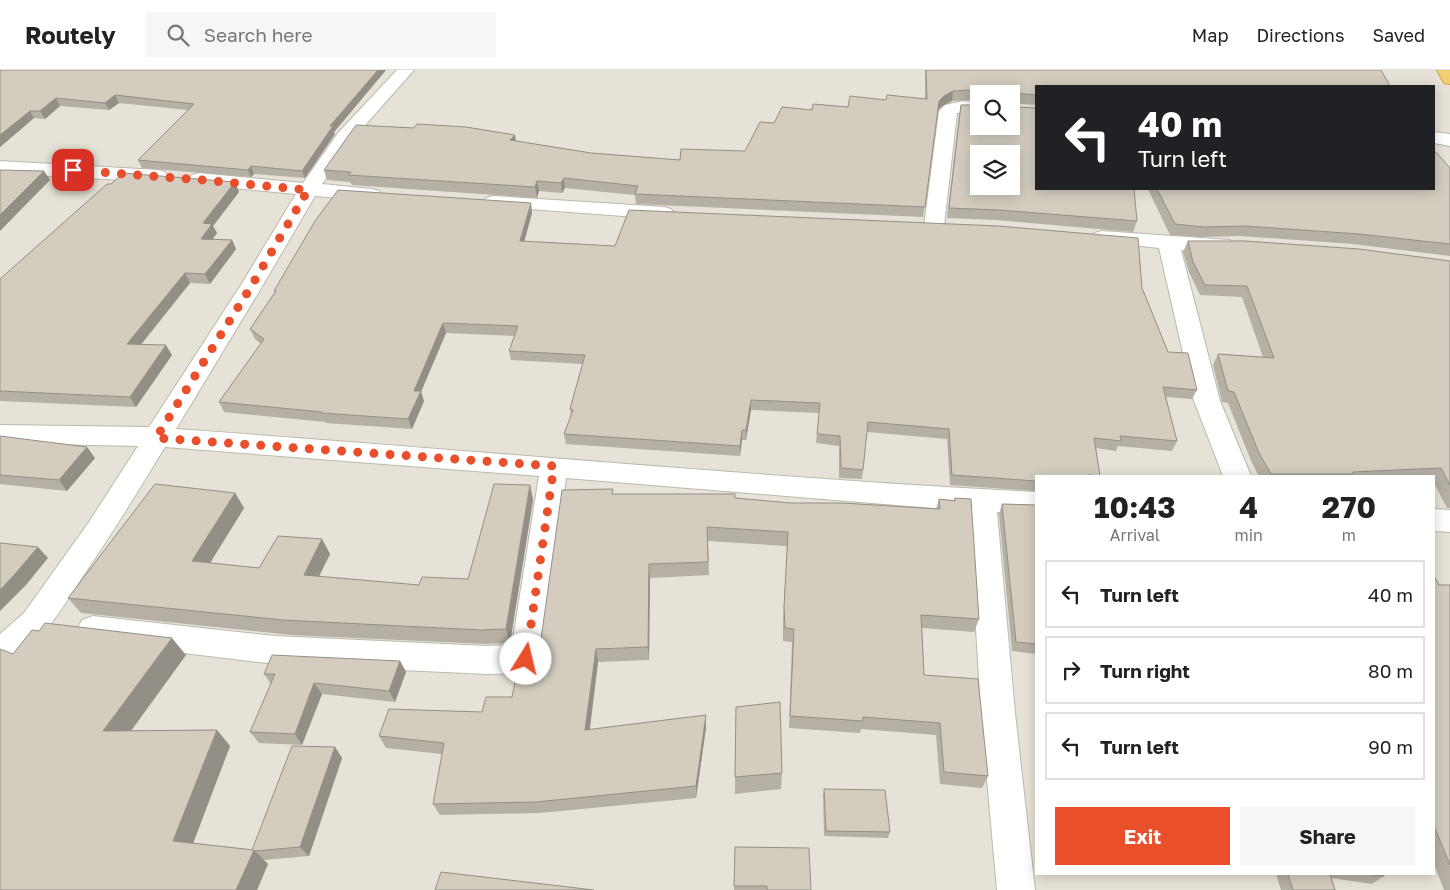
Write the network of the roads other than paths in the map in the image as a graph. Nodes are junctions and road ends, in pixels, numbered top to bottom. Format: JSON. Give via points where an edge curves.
{"nodes":[{"id":1,"x":406,"y":70,"type":"edge"},
{"id":2,"x":1444,"y":70,"type":"edge"},
{"id":3,"x":1450,"y":79,"type":"edge"},
{"id":4,"x":970,"y":108,"type":"edge"},
{"id":5,"x":1435,"y":138,"type":"edge"},
{"id":6,"x":1450,"y":140,"type":"edge"},
{"id":7,"x":0,"y":167,"type":"edge"},
{"id":8,"x":308,"y":190,"type":"junction"},
{"id":9,"x":387,"y":196,"type":"edge"},
{"id":10,"x":476,"y":201,"type":"edge"},
{"id":11,"x":684,"y":214,"type":"edge"},
{"id":12,"x":933,"y":226,"type":"edge"},
{"id":13,"x":1082,"y":235,"type":"edge"},
{"id":14,"x":1168,"y":242,"type":"junction"},
{"id":15,"x":1240,"y":244,"type":"edge"},
{"id":16,"x":0,"y":434,"type":"edge"},
{"id":17,"x":156,"y":438,"type":"junction"},
{"id":18,"x":554,"y":466,"type":"junction"},
{"id":19,"x":1237,"y":475,"type":"edge"},
{"id":20,"x":982,"y":501,"type":"junction"},
{"id":21,"x":1035,"y":503,"type":"edge"},
{"id":22,"x":1435,"y":520,"type":"edge"},
{"id":23,"x":1450,"y":521,"type":"edge"},
{"id":24,"x":35,"y":622,"type":"junction"},
{"id":25,"x":0,"y":654,"type":"edge"},
{"id":26,"x":1016,"y":890,"type":"edge"}],
"edges":[{"from":1,"to":8,"type":"street","via":[[344,137]]},
{"from":2,"to":3,"type":"highway"},
{"from":4,"to":12,"type":"street","via":[[948,111]]},
{"from":5,"to":6,"type":"street"},
{"from":7,"to":8,"type":"street"},
{"from":8,"to":9,"type":"street"},
{"from":8,"to":17,"type":"street"},
{"from":10,"to":11,"type":"street"},
{"from":13,"to":14,"type":"street"},
{"from":14,"to":15,"type":"street"},
{"from":14,"to":19,"type":"street","via":[[1207,401]]},
{"from":16,"to":17,"type":"street"},
{"from":17,"to":18,"type":"street"},
{"from":17,"to":24,"type":"street","via":[[99,530]]},
{"from":18,"to":20,"type":"street"},
{"from":18,"to":24,"type":"street","via":[[526,659],[276,650]]},
{"from":20,"to":21,"type":"street"},
{"from":20,"to":26,"type":"street","via":[[998,713]]},
{"from":22,"to":23,"type":"street"},
{"from":24,"to":25,"type":"street"}]}
